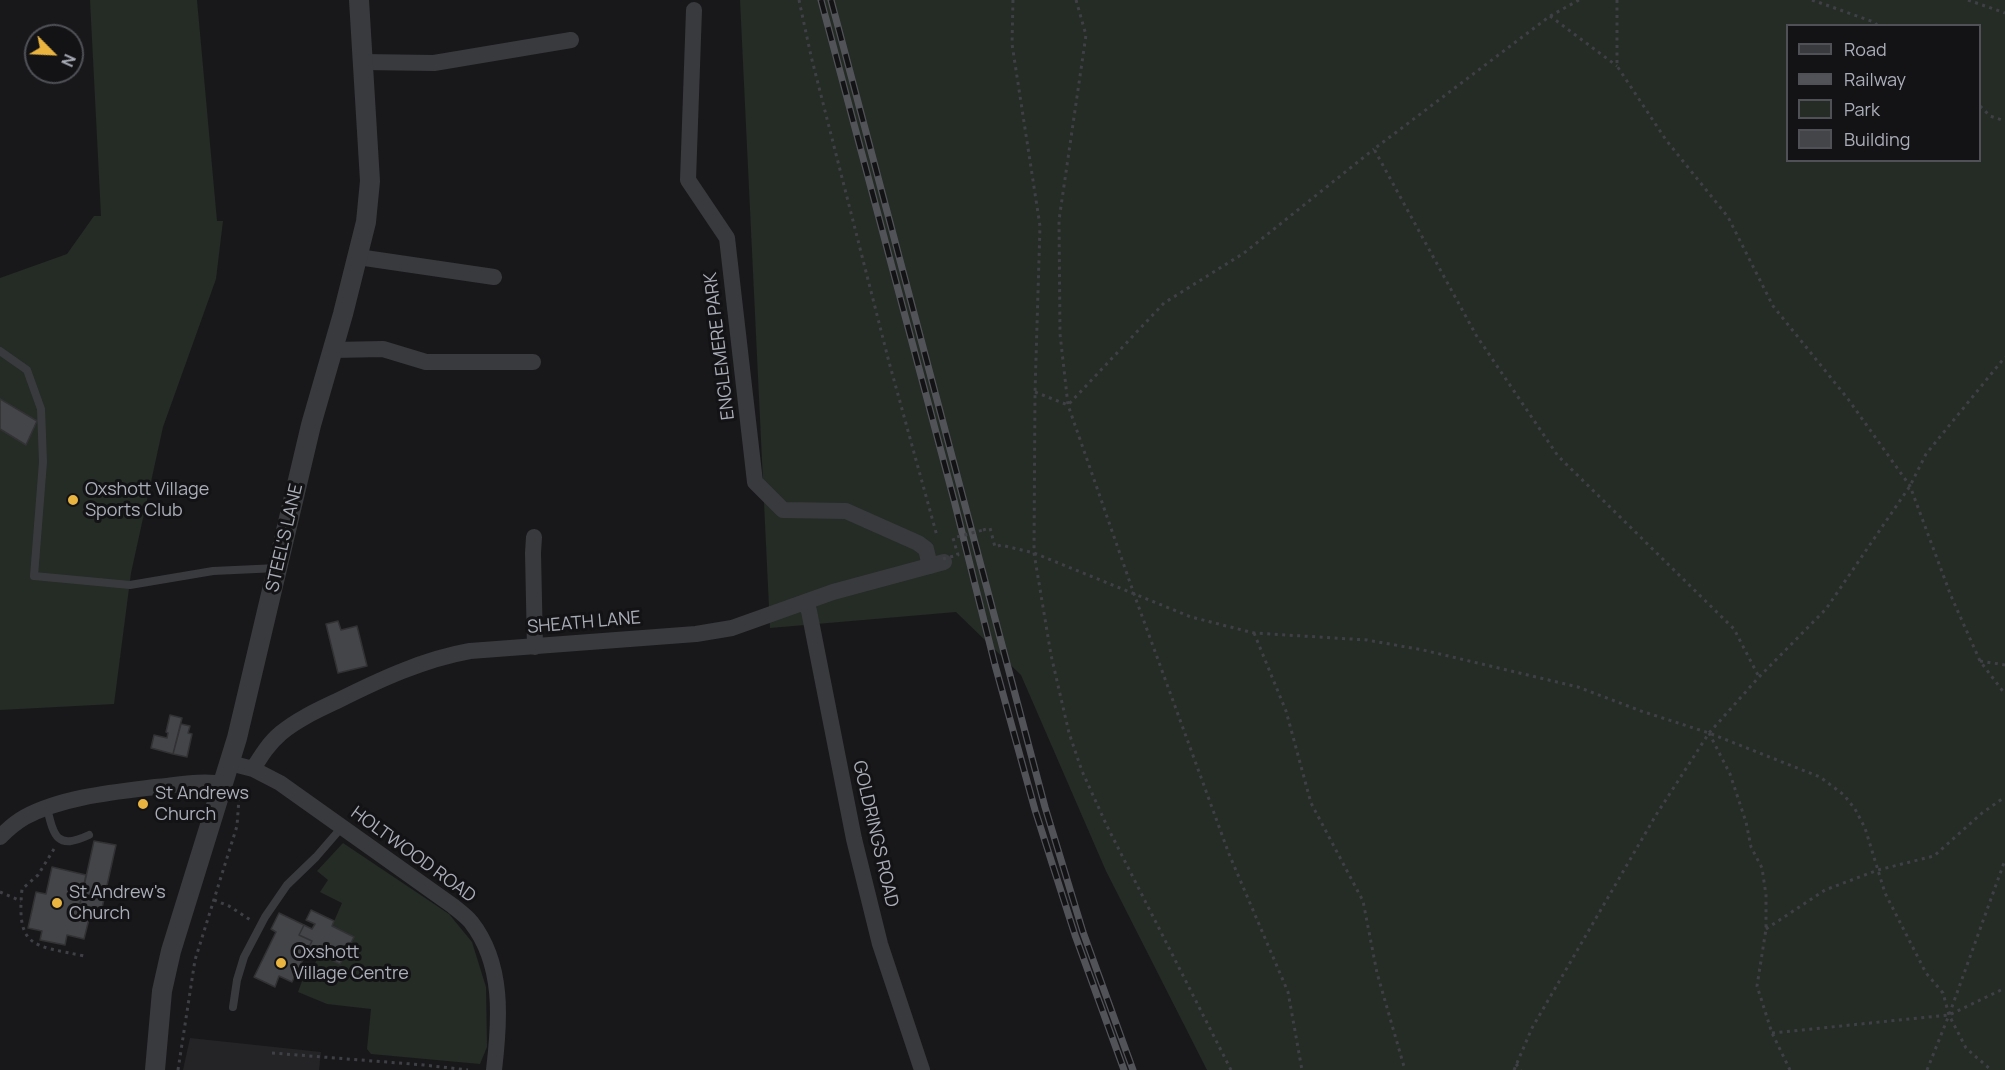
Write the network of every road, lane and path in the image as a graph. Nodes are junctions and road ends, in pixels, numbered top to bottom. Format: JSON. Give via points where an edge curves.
{"nodes":[{"id":1,"x":359,"y":0,"type":"edge"},
{"id":2,"x":799,"y":0,"type":"edge"},
{"id":3,"x":1013,"y":0,"type":"edge"},
{"id":4,"x":1076,"y":0,"type":"edge"},
{"id":5,"x":1579,"y":0,"type":"edge"},
{"id":6,"x":1617,"y":0,"type":"edge"},
{"id":7,"x":1812,"y":0,"type":"edge"},
{"id":8,"x":1968,"y":0,"type":"edge"},
{"id":9,"x":694,"y":10,"type":"dead end"},
{"id":10,"x":2005,"y":14,"type":"edge"},
{"id":11,"x":1550,"y":16,"type":"junction"},
{"id":12,"x":1876,"y":24,"type":"edge"},
{"id":13,"x":572,"y":40,"type":"dead end"},
{"id":14,"x":363,"y":62,"type":"junction"},
{"id":15,"x":1617,"y":66,"type":"junction"},
{"id":16,"x":1981,"y":107,"type":"edge"},
{"id":17,"x":2005,"y":121,"type":"edge"},
{"id":18,"x":1374,"y":149,"type":"junction"},
{"id":19,"x":358,"y":257,"type":"junction"},
{"id":20,"x":494,"y":278,"type":"dead end"},
{"id":21,"x":333,"y":350,"type":"junction"},
{"id":22,"x":0,"y":351,"type":"edge"},
{"id":23,"x":2005,"y":357,"type":"edge"},
{"id":24,"x":533,"y":362,"type":"dead end"},
{"id":25,"x":1035,"y":392,"type":"junction"},
{"id":26,"x":1068,"y":405,"type":"junction"},
{"id":27,"x":1910,"y":486,"type":"junction"},
{"id":28,"x":534,"y":537,"type":"dead end"},
{"id":29,"x":938,"y":541,"type":"dead end"},
{"id":30,"x":1034,"y":553,"type":"junction"},
{"id":31,"x":939,"y":560,"type":"junction"},
{"id":32,"x":279,"y":568,"type":"junction"},
{"id":33,"x":1134,"y":594,"type":"junction"},
{"id":34,"x":805,"y":602,"type":"junction"},
{"id":35,"x":1254,"y":633,"type":"junction"},
{"id":36,"x":535,"y":647,"type":"junction"},
{"id":37,"x":1980,"y":661,"type":"junction"},
{"id":38,"x":2005,"y":665,"type":"edge"},
{"id":39,"x":1759,"y":677,"type":"junction"},
{"id":40,"x":2005,"y":694,"type":"edge"},
{"id":41,"x":1709,"y":733,"type":"junction"},
{"id":42,"x":230,"y":763,"type":"junction"},
{"id":43,"x":253,"y":769,"type":"junction"},
{"id":44,"x":224,"y":784,"type":"junction"},
{"id":45,"x":2005,"y":797,"type":"edge"},
{"id":46,"x":239,"y":798,"type":"dead end"},
{"id":47,"x":47,"y":808,"type":"junction"},
{"id":48,"x":342,"y":827,"type":"junction"},
{"id":49,"x":88,"y":836,"type":"dead end"},
{"id":50,"x":0,"y":837,"type":"edge"},
{"id":51,"x":59,"y":839,"type":"junction"},
{"id":52,"x":2005,"y":861,"type":"edge"},
{"id":53,"x":1878,"y":870,"type":"junction"},
{"id":54,"x":0,"y":892,"type":"edge"},
{"id":55,"x":214,"y":900,"type":"junction"},
{"id":56,"x":21,"y":901,"type":"junction"},
{"id":57,"x":265,"y":917,"type":"junction"},
{"id":58,"x":1766,"y":929,"type":"junction"},
{"id":59,"x":84,"y":956,"type":"dead end"},
{"id":60,"x":2005,"y":988,"type":"edge"},
{"id":61,"x":233,"y":1007,"type":"dead end"},
{"id":62,"x":1949,"y":1016,"type":"junction"},
{"id":63,"x":1772,"y":1033,"type":"junction"},
{"id":64,"x":272,"y":1053,"type":"dead end"},
{"id":65,"x":1516,"y":1064,"type":"junction"},
{"id":66,"x":155,"y":1070,"type":"edge"},
{"id":67,"x":178,"y":1070,"type":"edge"},
{"id":68,"x":468,"y":1070,"type":"edge"},
{"id":69,"x":494,"y":1070,"type":"edge"},
{"id":70,"x":922,"y":1070,"type":"edge"},
{"id":71,"x":1231,"y":1070,"type":"edge"},
{"id":72,"x":1302,"y":1070,"type":"edge"},
{"id":73,"x":1405,"y":1070,"type":"edge"},
{"id":74,"x":1514,"y":1070,"type":"edge"},
{"id":75,"x":1521,"y":1070,"type":"edge"},
{"id":76,"x":1790,"y":1070,"type":"edge"},
{"id":77,"x":1927,"y":1070,"type":"edge"},
{"id":78,"x":1991,"y":1070,"type":"edge"}],
"edges":[{"from":1,"to":14,"type":"street","name":"STEEL'S LANE"},
{"from":2,"to":29,"type":"path"},
{"from":3,"to":25,"type":"path","via":[[1012,44],[1040,226]]},
{"from":4,"to":26,"type":"path","via":[[1086,35],[1059,220],[1059,334]]},
{"from":5,"to":11,"type":"path"},
{"from":6,"to":15,"type":"path"},
{"from":7,"to":12,"type":"path"},
{"from":8,"to":10,"type":"path"},
{"from":9,"to":31,"type":"street","name":"ENGLEMERE PARK","via":[[688,180],[727,238],[755,482],[783,510],[846,511],[918,543]]},
{"from":11,"to":15,"type":"path"},
{"from":11,"to":18,"type":"path"},
{"from":13,"to":14,"type":"street","via":[[434,63]]},
{"from":14,"to":19,"type":"street","name":"STEEL'S LANE","via":[[370,182]]},
{"from":15,"to":27,"type":"path","via":[[1666,140],[1728,217],[1773,306],[1848,399]]},
{"from":16,"to":17,"type":"path","via":[[1990,116]]},
{"from":18,"to":26,"type":"path","via":[[1244,253],[1164,303]]},
{"from":18,"to":39,"type":"path","via":[[1476,335],[1558,456],[1734,629]]},
{"from":19,"to":20,"type":"street"},
{"from":19,"to":21,"type":"street","name":"STEEL'S LANE"},
{"from":21,"to":24,"type":"street","via":[[382,349],[426,362]]},
{"from":21,"to":32,"type":"street","name":"STEEL'S LANE","via":[[311,425]]},
{"from":22,"to":32,"type":"lane","via":[[27,370],[41,409],[43,462],[34,576],[130,585],[213,571]]},
{"from":23,"to":27,"type":"path","via":[[1926,454]]},
{"from":25,"to":26,"type":"path"},
{"from":25,"to":30,"type":"path"},
{"from":26,"to":33,"type":"path"},
{"from":27,"to":37,"type":"path"},
{"from":27,"to":39,"type":"path","via":[[1826,609]]},
{"from":28,"to":36,"type":"street"},
{"from":30,"to":31,"type":"path","bridge":true,"via":[[995,547],[990,528],[953,538],[958,555]]},
{"from":30,"to":33,"type":"path"},
{"from":30,"to":71,"type":"path","via":[[1051,655],[1082,771]]},
{"from":31,"to":34,"type":"street","name":"SHEATH LANE"},
{"from":32,"to":42,"type":"street","name":"STEEL'S LANE"},
{"from":33,"to":35,"type":"path","via":[[1191,618]]},
{"from":33,"to":72,"type":"path","via":[[1228,854],[1288,992]]},
{"from":34,"to":36,"type":"street","name":"SHEATH LANE","via":[[732,628]]},
{"from":34,"to":70,"type":"street","name":"GOLDRINGS ROAD","via":[[880,944]]},
{"from":35,"to":41,"type":"path","via":[[1367,640],[1423,650],[1578,687]]},
{"from":35,"to":73,"type":"path","via":[[1287,711],[1311,803],[1363,901],[1377,973]]},
{"from":36,"to":43,"type":"street","name":"SHEATH LANE","via":[[448,655],[358,690],[281,733]]},
{"from":37,"to":38,"type":"path"},
{"from":37,"to":40,"type":"path"},
{"from":39,"to":41,"type":"path"},
{"from":41,"to":53,"type":"path","via":[[1820,777],[1844,795],[1865,828]]},
{"from":41,"to":58,"type":"path","via":[[1730,774],[1751,847],[1762,868]]},
{"from":41,"to":65,"type":"path","via":[[1656,815],[1532,1028]]},
{"from":42,"to":43,"type":"street","name":"HOLTWOOD ROAD"},
{"from":42,"to":44,"type":"street","name":"STEEL'S LANE"},
{"from":43,"to":48,"type":"street","name":"HOLTWOOD ROAD","via":[[280,783]]},
{"from":44,"to":47,"type":"street","via":[[199,782],[92,796]]},
{"from":44,"to":66,"type":"street","name":"STEEL'S LANE","via":[[171,951],[162,991]]},
{"from":45,"to":53,"type":"path","via":[[1935,856]]},
{"from":46,"to":55,"type":"path","via":[[237,826]]},
{"from":47,"to":50,"type":"street","via":[[25,817]]},
{"from":47,"to":51,"type":"lane"},
{"from":48,"to":57,"type":"lane","via":[[287,885]]},
{"from":48,"to":69,"type":"street","name":"HOLTWOOD ROAD","via":[[470,921],[485,945],[499,1002]]},
{"from":49,"to":51,"type":"lane","via":[[73,842]]},
{"from":51,"to":56,"type":"path","via":[[38,874],[22,889]]},
{"from":52,"to":62,"type":"path"},
{"from":53,"to":58,"type":"path","via":[[1825,890]]},
{"from":53,"to":62,"type":"path","via":[[1885,893],[1926,973],[1942,993]]},
{"from":54,"to":56,"type":"path"},
{"from":55,"to":57,"type":"path","via":[[253,922]]},
{"from":55,"to":67,"type":"path","via":[[195,960]]},
{"from":56,"to":59,"type":"path","via":[[21,926],[27,938],[37,946]]},
{"from":57,"to":61,"type":"lane","via":[[244,957]]},
{"from":58,"to":63,"type":"path","via":[[1757,986]]},
{"from":60,"to":62,"type":"path"},
{"from":62,"to":63,"type":"path"},
{"from":62,"to":77,"type":"path"},
{"from":62,"to":78,"type":"path","via":[[1966,1048]]},
{"from":63,"to":76,"type":"path"},
{"from":64,"to":68,"type":"path"},
{"from":65,"to":74,"type":"path"},
{"from":65,"to":75,"type":"path"}]}
